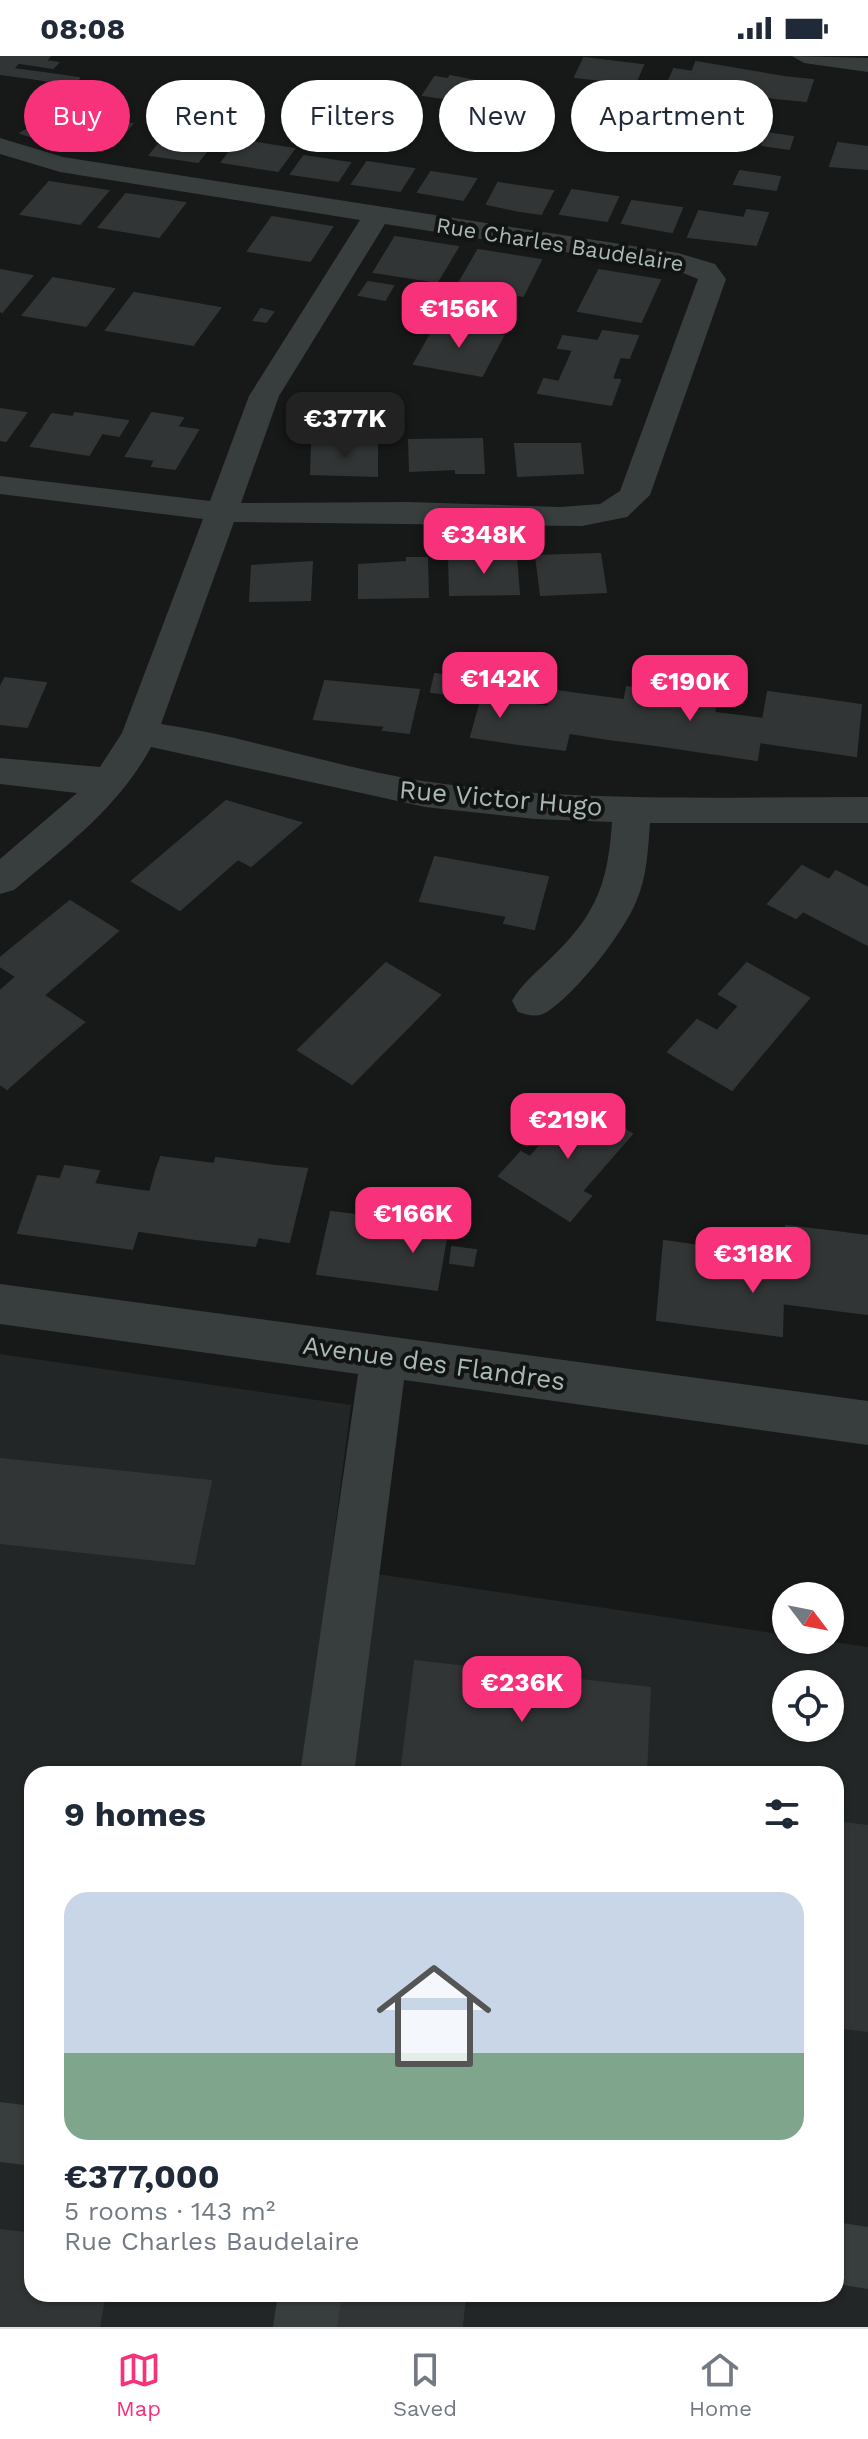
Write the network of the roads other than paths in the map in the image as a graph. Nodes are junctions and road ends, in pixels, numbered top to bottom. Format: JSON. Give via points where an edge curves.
{"nodes":[{"id":1,"x":804,"y":56,"type":"edge"},
{"id":2,"x":868,"y":65,"type":"edge"},
{"id":3,"x":0,"y":146,"type":"edge"},
{"id":4,"x":377,"y":215,"type":"junction"},
{"id":5,"x":0,"y":485,"type":"edge"},
{"id":6,"x":222,"y":511,"type":"junction"},
{"id":7,"x":140,"y":733,"type":"junction"},
{"id":8,"x":0,"y":771,"type":"edge"},
{"id":9,"x":108,"y":784,"type":"junction"},
{"id":10,"x":632,"y":809,"type":"junction"},
{"id":11,"x":868,"y":810,"type":"edge"},
{"id":12,"x":0,"y":880,"type":"edge"},
{"id":13,"x":532,"y":1001,"type":"dead end"},
{"id":14,"x":0,"y":1304,"type":"edge"},
{"id":15,"x":384,"y":1356,"type":"junction"},
{"id":16,"x":868,"y":1423,"type":"edge"},
{"id":17,"x":328,"y":1766,"type":"edge"},
{"id":18,"x":0,"y":2132,"type":"edge"},
{"id":19,"x":24,"y":2135,"type":"edge"},
{"id":20,"x":844,"y":2254,"type":"edge"},
{"id":21,"x":868,"y":2258,"type":"edge"},
{"id":22,"x":309,"y":2302,"type":"edge"},
{"id":23,"x":305,"y":2327,"type":"edge"}],
"edges":[{"from":1,"to":2,"type":"street"},
{"from":3,"to":4,"type":"street","name":"Rue Charles Baudelaire","via":[[69,166]]},
{"from":4,"to":6,"type":"street","via":[[271,383]]},
{"from":4,"to":6,"type":"street","name":"Rue Charles Baudelaire","via":[[678,261],[710,274],[712,285],[634,495],[616,510],[588,516]]},
{"from":5,"to":6,"type":"street","name":"Rue Charles Baudelaire"},
{"from":6,"to":7,"type":"street"},
{"from":7,"to":9,"type":"street"},
{"from":7,"to":10,"type":"street","name":"Rue Victor Hugo","via":[[198,741],[348,781],[422,794]]},
{"from":8,"to":9,"type":"street"},
{"from":9,"to":12,"type":"street"},
{"from":10,"to":11,"type":"street","name":"Rue Victor Hugo"},
{"from":10,"to":13,"type":"street","via":[[617,903],[592,940]]},
{"from":14,"to":15,"type":"street","name":"Avenue des Flandres"},
{"from":15,"to":16,"type":"street","name":"Avenue des Flandres"},
{"from":15,"to":17,"type":"street"},
{"from":18,"to":19,"type":"street"},
{"from":20,"to":21,"type":"street"},
{"from":22,"to":23,"type":"street"}]}
